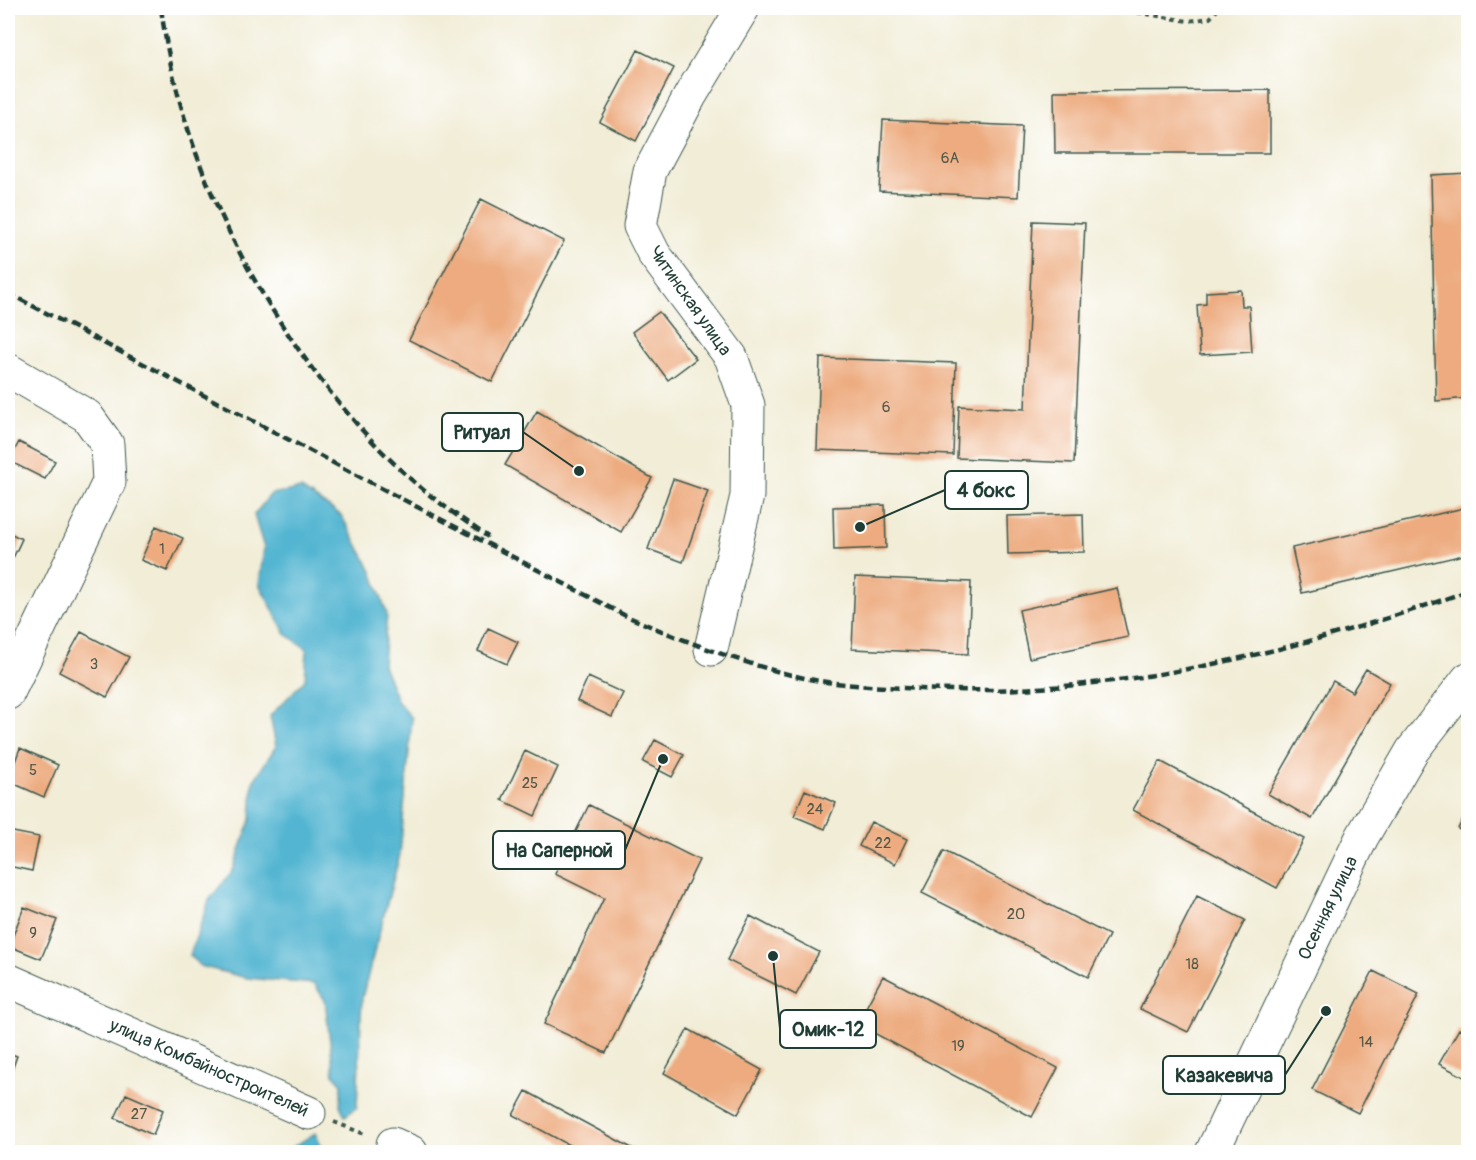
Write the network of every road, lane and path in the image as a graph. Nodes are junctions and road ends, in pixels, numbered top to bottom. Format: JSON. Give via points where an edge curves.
{"nodes":[{"id":1,"x":743,"y":8,"type":"edge"},
{"id":2,"x":1111,"y":8,"type":"edge"},
{"id":3,"x":1219,"y":8,"type":"edge"},
{"id":4,"x":8,"y":370,"type":"edge"},
{"id":5,"x":711,"y":649,"type":"dead end"},
{"id":6,"x":1468,"y":679,"type":"edge"},
{"id":7,"x":8,"y":693,"type":"edge"},
{"id":8,"x":8,"y":980,"type":"edge"},
{"id":9,"x":309,"y":1113,"type":"joint"},
{"id":10,"x":402,"y":1148,"type":"edge"},
{"id":11,"x":1212,"y":1152,"type":"edge"}],
"edges":[{"from":1,"to":5,"type":"street","name":"Читинская улица","via":[[650,171],[640,226],[654,254],[731,357],[748,405],[747,496]]},
{"from":2,"to":3,"type":"path","via":[[1188,21],[1210,18]]},
{"from":4,"to":7,"type":"street","via":[[87,416],[107,444],[110,482]]},
{"from":6,"to":11,"type":"street","name":"Осенняя улица","via":[[1412,751],[1362,837]]},
{"from":8,"to":9,"type":"street","name":"улица Комбайностроителей"},
{"from":9,"to":10,"type":"path","name":"улица Комбайностроителей"}]}
